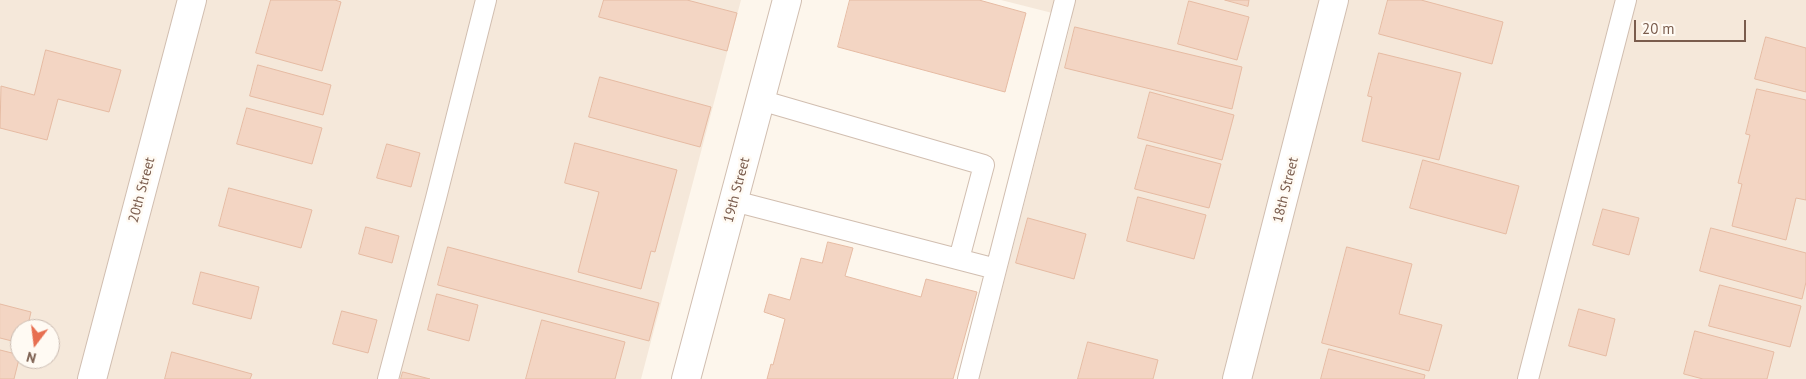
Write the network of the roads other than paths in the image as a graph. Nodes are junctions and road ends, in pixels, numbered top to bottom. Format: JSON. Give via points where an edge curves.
{"nodes":[{"id":1,"x":192,"y":0,"type":"edge"},
{"id":2,"x":486,"y":0,"type":"edge"},
{"id":3,"x":787,"y":0,"type":"edge"},
{"id":4,"x":1064,"y":0,"type":"edge"},
{"id":5,"x":1334,"y":0,"type":"edge"},
{"id":6,"x":1626,"y":0,"type":"edge"},
{"id":7,"x":760,"y":100,"type":"junction"},
{"id":8,"x":734,"y":201,"type":"junction"},
{"id":9,"x":959,"y":259,"type":"junction"},
{"id":10,"x":996,"y":269,"type":"junction"},
{"id":11,"x":92,"y":379,"type":"edge"},
{"id":12,"x":388,"y":379,"type":"edge"},
{"id":13,"x":686,"y":379,"type":"edge"},
{"id":14,"x":968,"y":379,"type":"edge"},
{"id":15,"x":1238,"y":379,"type":"edge"},
{"id":16,"x":1528,"y":379,"type":"edge"}],
"edges":[{"from":1,"to":11,"type":"street","name":"20th Street"},
{"from":2,"to":12,"type":"lane"},
{"from":3,"to":7,"type":"street","name":"19th Street"},
{"from":4,"to":10,"type":"lane"},
{"from":5,"to":15,"type":"street","name":"18th Street"},
{"from":6,"to":16,"type":"lane"},
{"from":7,"to":8,"type":"street","name":"19th Street"},
{"from":7,"to":9,"type":"lane","via":[[984,165]]},
{"from":8,"to":9,"type":"lane"},
{"from":8,"to":13,"type":"street","name":"19th Street"},
{"from":9,"to":10,"type":"lane"},
{"from":10,"to":14,"type":"lane"}]}
